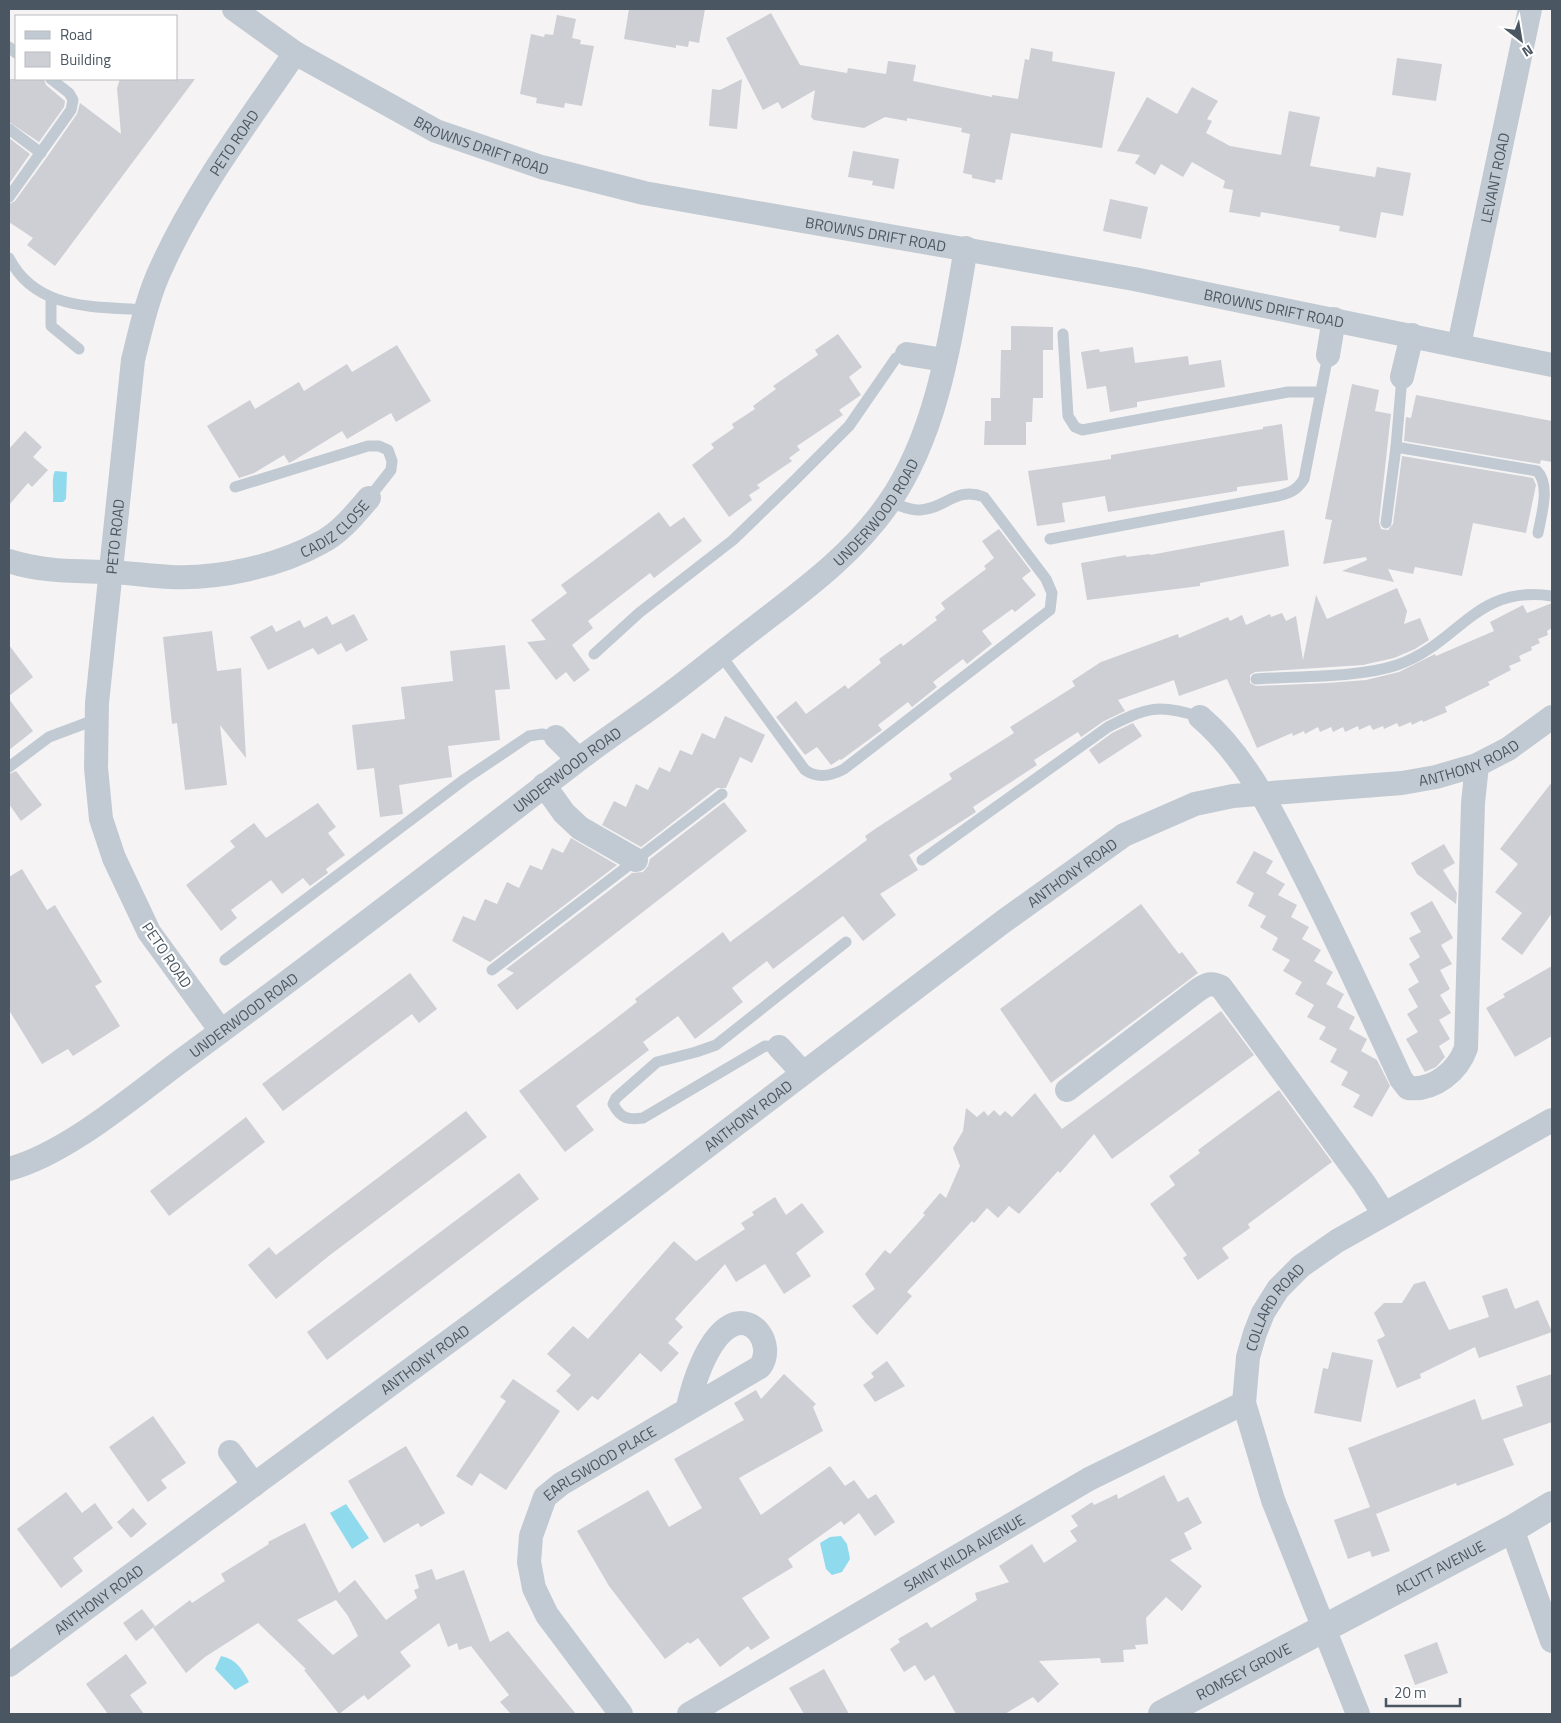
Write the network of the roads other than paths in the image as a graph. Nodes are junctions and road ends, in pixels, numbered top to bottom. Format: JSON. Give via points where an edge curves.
{"nodes":[{"id":1,"x":234,"y":9,"type":"edge"},
{"id":2,"x":1530,"y":9,"type":"edge"},
{"id":3,"x":295,"y":53,"type":"junction"},
{"id":4,"x":52,"y":80,"type":"edge"},
{"id":5,"x":9,"y":129,"type":"edge"},
{"id":6,"x":40,"y":153,"type":"junction"},
{"id":7,"x":9,"y":197,"type":"edge"},
{"id":8,"x":966,"y":248,"type":"junction"},
{"id":9,"x":9,"y":258,"type":"edge"},
{"id":10,"x":51,"y":298,"type":"junction"},
{"id":11,"x":145,"y":310,"type":"junction"},
{"id":12,"x":1334,"y":319,"type":"junction"},
{"id":13,"x":1063,"y":334,"type":"dead end"},
{"id":14,"x":1412,"y":335,"type":"junction"},
{"id":15,"x":1459,"y":345,"type":"junction"},
{"id":16,"x":79,"y":349,"type":"dead end"},
{"id":17,"x":907,"y":354,"type":"joint"},
{"id":18,"x":1328,"y":355,"type":"joint"},
{"id":19,"x":944,"y":360,"type":"junction"},
{"id":20,"x":1552,"y":365,"type":"edge"},
{"id":21,"x":1402,"y":377,"type":"joint"},
{"id":22,"x":1320,"y":392,"type":"junction"},
{"id":23,"x":1396,"y":447,"type":"junction"},
{"id":24,"x":235,"y":487,"type":"dead end"},
{"id":25,"x":369,"y":498,"type":"joint"},
{"id":26,"x":889,"y":502,"type":"junction"},
{"id":27,"x":1386,"y":523,"type":"dead end"},
{"id":28,"x":1538,"y":533,"type":"dead end"},
{"id":29,"x":1050,"y":538,"type":"dead end"},
{"id":30,"x":9,"y":561,"type":"edge"},
{"id":31,"x":112,"y":572,"type":"junction"},
{"id":32,"x":1552,"y":596,"type":"edge"},
{"id":33,"x":594,"y":654,"type":"dead end"},
{"id":34,"x":720,"y":654,"type":"junction"},
{"id":35,"x":1256,"y":679,"type":"dead end"},
{"id":36,"x":1200,"y":717,"type":"joint"},
{"id":37,"x":1552,"y":717,"type":"edge"},
{"id":38,"x":97,"y":719,"type":"junction"},
{"id":39,"x":556,"y":737,"type":"joint"},
{"id":40,"x":578,"y":759,"type":"junction"},
{"id":41,"x":1477,"y":765,"type":"junction"},
{"id":42,"x":9,"y":767,"type":"edge"},
{"id":43,"x":544,"y":785,"type":"junction"},
{"id":44,"x":1261,"y":793,"type":"junction"},
{"id":45,"x":722,"y":794,"type":"dead end"},
{"id":46,"x":636,"y":860,"type":"junction"},
{"id":47,"x":922,"y":860,"type":"dead end"},
{"id":48,"x":846,"y":942,"type":"dead end"},
{"id":49,"x":224,"y":960,"type":"dead end"},
{"id":50,"x":492,"y":970,"type":"dead end"},
{"id":51,"x":221,"y":1031,"type":"junction"},
{"id":52,"x":779,"y":1047,"type":"joint"},
{"id":53,"x":803,"y":1073,"type":"junction"},
{"id":54,"x":1067,"y":1090,"type":"dead end"},
{"id":55,"x":1552,"y":1120,"type":"edge"},
{"id":56,"x":9,"y":1169,"type":"edge"},
{"id":57,"x":1384,"y":1214,"type":"junction"},
{"id":58,"x":1244,"y":1403,"type":"junction"},
{"id":59,"x":688,"y":1407,"type":"dead end"},
{"id":60,"x":230,"y":1452,"type":"dead end"},
{"id":61,"x":254,"y":1485,"type":"junction"},
{"id":62,"x":1552,"y":1505,"type":"edge"},
{"id":63,"x":1512,"y":1529,"type":"junction"},
{"id":64,"x":1324,"y":1627,"type":"junction"},
{"id":65,"x":1552,"y":1642,"type":"edge"},
{"id":66,"x":9,"y":1666,"type":"edge"},
{"id":67,"x":621,"y":1714,"type":"edge"},
{"id":68,"x":689,"y":1714,"type":"edge"},
{"id":69,"x":1162,"y":1714,"type":"edge"},
{"id":70,"x":1358,"y":1714,"type":"edge"}],
"edges":[{"from":1,"to":3,"type":"street","name":"BROWNS DRIFT ROAD"},
{"from":2,"to":15,"type":"street","name":"LEVANT ROAD"},
{"from":3,"to":8,"type":"street","name":"BROWNS DRIFT ROAD","via":[[436,131],[540,167],[644,193]]},
{"from":3,"to":11,"type":"street","name":"PETO ROAD","via":[[201,190],[161,266]]},
{"from":4,"to":6,"type":"lane","via":[[69,93],[73,106]]},
{"from":5,"to":6,"type":"lane"},
{"from":6,"to":7,"type":"lane"},
{"from":8,"to":12,"type":"street","name":"BROWNS DRIFT ROAD"},
{"from":8,"to":19,"type":"street","name":"UNDERWOOD ROAD"},
{"from":9,"to":10,"type":"lane","via":[[14,269]]},
{"from":10,"to":11,"type":"lane","via":[[80,305]]},
{"from":10,"to":16,"type":"lane","via":[[52,326]]},
{"from":11,"to":31,"type":"street","name":"PETO ROAD","via":[[133,360]]},
{"from":12,"to":14,"type":"street","name":"BROWNS DRIFT ROAD"},
{"from":12,"to":18,"type":"street"},
{"from":13,"to":22,"type":"lane","via":[[1068,416],[1075,427],[1082,430],[1288,392]]},
{"from":14,"to":15,"type":"street","name":"BROWNS DRIFT ROAD"},
{"from":14,"to":21,"type":"street"},
{"from":15,"to":20,"type":"street","name":"BROWNS DRIFT ROAD"},
{"from":17,"to":19,"type":"street"},
{"from":17,"to":33,"type":"lane","via":[[896,358],[849,426],[787,489],[733,540],[639,613]]},
{"from":18,"to":22,"type":"lane"},
{"from":19,"to":26,"type":"street","name":"UNDERWOOD ROAD","via":[[928,424],[917,452]]},
{"from":21,"to":23,"type":"lane"},
{"from":22,"to":29,"type":"lane","via":[[1304,479],[1290,493]]},
{"from":23,"to":27,"type":"lane"},
{"from":23,"to":28,"type":"lane","via":[[1537,472],[1544,481]]},
{"from":24,"to":25,"type":"lane","name":"CADIZ CLOSE","via":[[351,451],[379,446],[388,450],[392,465]]},
{"from":25,"to":31,"type":"street","name":"CADIZ CLOSE","via":[[324,542],[300,553],[222,576],[172,577]]},
{"from":26,"to":34,"type":"street","name":"UNDERWOOD ROAD","via":[[863,536],[828,572]]},
{"from":26,"to":34,"type":"lane","via":[[917,511],[966,493],[984,497],[1046,579],[1052,593],[1050,610],[844,769],[828,776],[806,770]]},
{"from":30,"to":31,"type":"street","name":"CADIZ CLOSE","via":[[66,572]]},
{"from":31,"to":38,"type":"street","name":"PETO ROAD"},
{"from":32,"to":35,"type":"lane","via":[[1536,593],[1502,598],[1476,612],[1419,656],[1396,665],[1362,672]]},
{"from":34,"to":40,"type":"street","name":"UNDERWOOD ROAD","via":[[662,700]]},
{"from":36,"to":44,"type":"street","via":[[1236,756]]},
{"from":36,"to":47,"type":"lane","via":[[1174,708],[1156,708],[1138,712],[1108,727]]},
{"from":37,"to":41,"type":"street","name":"ANTHONY ROAD","via":[[1508,749]]},
{"from":38,"to":42,"type":"lane","via":[[49,737]]},
{"from":38,"to":51,"type":"street","name":"PETO ROAD","via":[[96,768],[101,819],[114,858],[149,932]]},
{"from":39,"to":40,"type":"street"},
{"from":39,"to":49,"type":"lane","via":[[529,736],[465,779]]},
{"from":40,"to":43,"type":"street","name":"UNDERWOOD ROAD"},
{"from":41,"to":44,"type":"street","name":"ANTHONY ROAD","via":[[1402,783]]},
{"from":41,"to":44,"type":"street","via":[[1473,803],[1466,1048],[1456,1069],[1426,1088],[1408,1088],[1401,1080],[1347,959]]},
{"from":43,"to":46,"type":"street","via":[[564,813],[580,828]]},
{"from":43,"to":51,"type":"street","name":"UNDERWOOD ROAD"},
{"from":44,"to":53,"type":"street","name":"ANTHONY ROAD","via":[[1195,804],[1124,835]]},
{"from":45,"to":46,"type":"lane"},
{"from":46,"to":50,"type":"lane"},
{"from":48,"to":52,"type":"lane","via":[[716,1045],[657,1062],[613,1104],[622,1117],[629,1120],[643,1118],[765,1046]]},
{"from":51,"to":56,"type":"street","name":"UNDERWOOD ROAD","via":[[58,1149]]},
{"from":52,"to":53,"type":"street"},
{"from":53,"to":61,"type":"street","name":"ANTHONY ROAD"},
{"from":54,"to":57,"type":"street","via":[[1198,990],[1208,984],[1222,986]]},
{"from":55,"to":57,"type":"street","name":"COLLARD ROAD"},
{"from":57,"to":58,"type":"street","name":"COLLARD ROAD","via":[[1301,1266],[1278,1289],[1255,1333],[1248,1357]]},
{"from":58,"to":64,"type":"street","name":"COLLARD ROAD","via":[[1273,1500]]},
{"from":58,"to":68,"type":"street","name":"SAINT KILDA AVENUE","via":[[1089,1479]]},
{"from":59,"to":67,"type":"street","name":"EARLSWOOD PLACE","via":[[545,1497],[531,1536],[529,1562],[534,1588],[547,1615]]},
{"from":60,"to":61,"type":"street"},
{"from":61,"to":66,"type":"street","name":"ANTHONY ROAD"},
{"from":62,"to":63,"type":"street","name":"ACUTT AVENUE"},
{"from":63,"to":64,"type":"street","name":"ACUTT AVENUE"},
{"from":63,"to":65,"type":"street"},
{"from":64,"to":69,"type":"street","name":"ROMSEY GROVE"},
{"from":64,"to":70,"type":"street","name":"COLLARD ROAD"}]}
